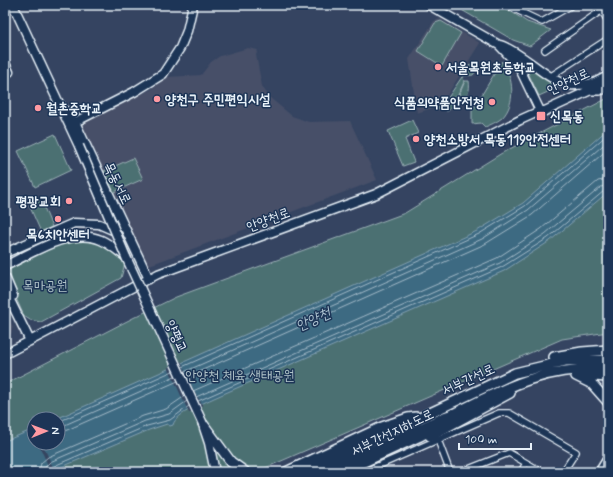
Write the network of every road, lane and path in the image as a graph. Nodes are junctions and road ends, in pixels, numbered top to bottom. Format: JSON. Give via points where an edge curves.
{"nodes":[{"id":1,"x":13,"y":5,"type":"edge"},
{"id":2,"x":193,"y":5,"type":"edge"},
{"id":3,"x":429,"y":5,"type":"edge"},
{"id":4,"x":506,"y":5,"type":"edge"},
{"id":5,"x":572,"y":5,"type":"edge"},
{"id":6,"x":600,"y":8,"type":"edge"},
{"id":7,"x":608,"y":21,"type":"edge"},
{"id":8,"x":608,"y":40,"type":"edge"},
{"id":9,"x":500,"y":45,"type":"junction"},
{"id":10,"x":545,"y":50,"type":"dead end"},
{"id":11,"x":5,"y":63,"type":"edge"},
{"id":12,"x":5,"y":73,"type":"edge"},
{"id":13,"x":550,"y":76,"type":"junction"},
{"id":14,"x":608,"y":76,"type":"edge"},
{"id":15,"x":608,"y":82,"type":"edge"},
{"id":16,"x":593,"y":87,"type":"junction"},
{"id":17,"x":608,"y":87,"type":"edge"},
{"id":18,"x":58,"y":102,"type":"junction"},
{"id":19,"x":540,"y":111,"type":"junction"},
{"id":20,"x":75,"y":122,"type":"junction"},
{"id":21,"x":122,"y":220,"type":"junction"},
{"id":22,"x":5,"y":253,"type":"edge"},
{"id":23,"x":126,"y":257,"type":"junction"},
{"id":24,"x":5,"y":266,"type":"edge"},
{"id":25,"x":5,"y":277,"type":"edge"},
{"id":26,"x":149,"y":279,"type":"junction"},
{"id":27,"x":5,"y":290,"type":"edge"},
{"id":28,"x":24,"y":328,"type":"junction"},
{"id":29,"x":30,"y":341,"type":"junction"},
{"id":30,"x":608,"y":350,"type":"edge"},
{"id":31,"x":5,"y":354,"type":"edge"},
{"id":32,"x":608,"y":360,"type":"edge"},
{"id":33,"x":529,"y":368,"type":"junction"},
{"id":34,"x":608,"y":369,"type":"edge"},
{"id":35,"x":573,"y":375,"type":"junction"},
{"id":36,"x":608,"y":377,"type":"edge"},
{"id":37,"x":608,"y":402,"type":"edge"},
{"id":38,"x":422,"y":417,"type":"junction"},
{"id":39,"x":452,"y":419,"type":"junction"},
{"id":40,"x":203,"y":424,"type":"junction"},
{"id":41,"x":438,"y":440,"type":"junction"},
{"id":42,"x":608,"y":459,"type":"edge"},
{"id":43,"x":526,"y":463,"type":"junction"},
{"id":44,"x":215,"y":472,"type":"edge"},
{"id":45,"x":245,"y":472,"type":"edge"},
{"id":46,"x":286,"y":472,"type":"edge"},
{"id":47,"x":305,"y":472,"type":"edge"},
{"id":48,"x":325,"y":472,"type":"edge"},
{"id":49,"x":341,"y":472,"type":"edge"},
{"id":50,"x":352,"y":472,"type":"edge"},
{"id":51,"x":364,"y":472,"type":"edge"},
{"id":52,"x":450,"y":472,"type":"edge"},
{"id":53,"x":461,"y":472,"type":"edge"},
{"id":54,"x":521,"y":472,"type":"edge"},
{"id":55,"x":542,"y":472,"type":"edge"},
{"id":56,"x":563,"y":472,"type":"edge"},
{"id":57,"x":600,"y":472,"type":"edge"}],
"edges":[{"from":1,"to":18,"type":"main road","name":"목동서로"},
{"from":2,"to":20,"type":"main road","via":[[180,48],[163,74]]},
{"from":3,"to":9,"type":"main road"},
{"from":4,"to":5,"type":"street","via":[[542,22]]},
{"from":6,"to":7,"type":"street"},
{"from":6,"to":10,"type":"street"},
{"from":8,"to":13,"type":"street"},
{"from":9,"to":13,"type":"main road","via":[[510,48]]},
{"from":9,"to":19,"type":"main road","via":[[518,65]]},
{"from":11,"to":12,"type":"main road","via":[[9,72]]},
{"from":13,"to":16,"type":"main road","via":[[569,85]]},
{"from":14,"to":16,"type":"main road","name":"안양천로"},
{"from":15,"to":16,"type":"main road","name":"안양천로"},
{"from":16,"to":17,"type":"main road","via":[[600,90]]},
{"from":16,"to":19,"type":"main road","name":"안양천로","via":[[545,111]]},
{"from":18,"to":20,"type":"main road","name":"목동서로"},
{"from":18,"to":23,"type":"main road","name":"목동서로","bridge":true},
{"from":19,"to":26,"type":"main road","name":"안양천로","via":[[376,194],[181,264]]},
{"from":20,"to":21,"type":"main road","name":"목동서로"},
{"from":21,"to":22,"type":"main road","via":[[120,227],[115,231],[99,224],[74,223]]},
{"from":21,"to":26,"type":"main road","name":"목동서로"},
{"from":23,"to":24,"type":"main road","via":[[109,244],[91,236],[71,236]]},
{"from":23,"to":40,"type":"main road","name":"양평교","bridge":true},
{"from":25,"to":28,"type":"main road","via":[[25,320]]},
{"from":26,"to":29,"type":"main road","name":"안양천로"},
{"from":27,"to":28,"type":"main road"},
{"from":28,"to":29,"type":"main road"},
{"from":29,"to":31,"type":"main road","name":"안양천로"},
{"from":30,"to":33,"type":"main road","via":[[564,355],[544,360]]},
{"from":32,"to":33,"type":"main road","name":"서부간선로","via":[[569,360]]},
{"from":33,"to":38,"type":"main road","name":"서부간선로"},
{"from":34,"to":39,"type":"main road","name":"서부간선로","via":[[570,369],[539,376],[508,387]]},
{"from":35,"to":36,"type":"main road"},
{"from":35,"to":37,"type":"main road","via":[[592,384]]},
{"from":35,"to":39,"type":"main road","via":[[525,386]]},
{"from":38,"to":46,"type":"main road","via":[[408,418],[382,427]]},
{"from":38,"to":47,"type":"main road","name":"서부간선로"},
{"from":39,"to":48,"type":"main road","name":"서부간선로","via":[[444,416]]},
{"from":39,"to":49,"type":"highway","name":"서부간선지하도로"},
{"from":39,"to":50,"type":"main road","via":[[427,437]]},
{"from":40,"to":44,"type":"main road","name":"양평교"},
{"from":40,"to":45,"type":"main road","via":[[231,462]]},
{"from":41,"to":51,"type":"street"},
{"from":41,"to":52,"type":"street"},
{"from":41,"to":56,"type":"street","via":[[499,413],[509,413],[576,452]]},
{"from":42,"to":57,"type":"main road"},
{"from":43,"to":53,"type":"street","via":[[509,453]]},
{"from":43,"to":54,"type":"street"},
{"from":43,"to":55,"type":"street"}]}
